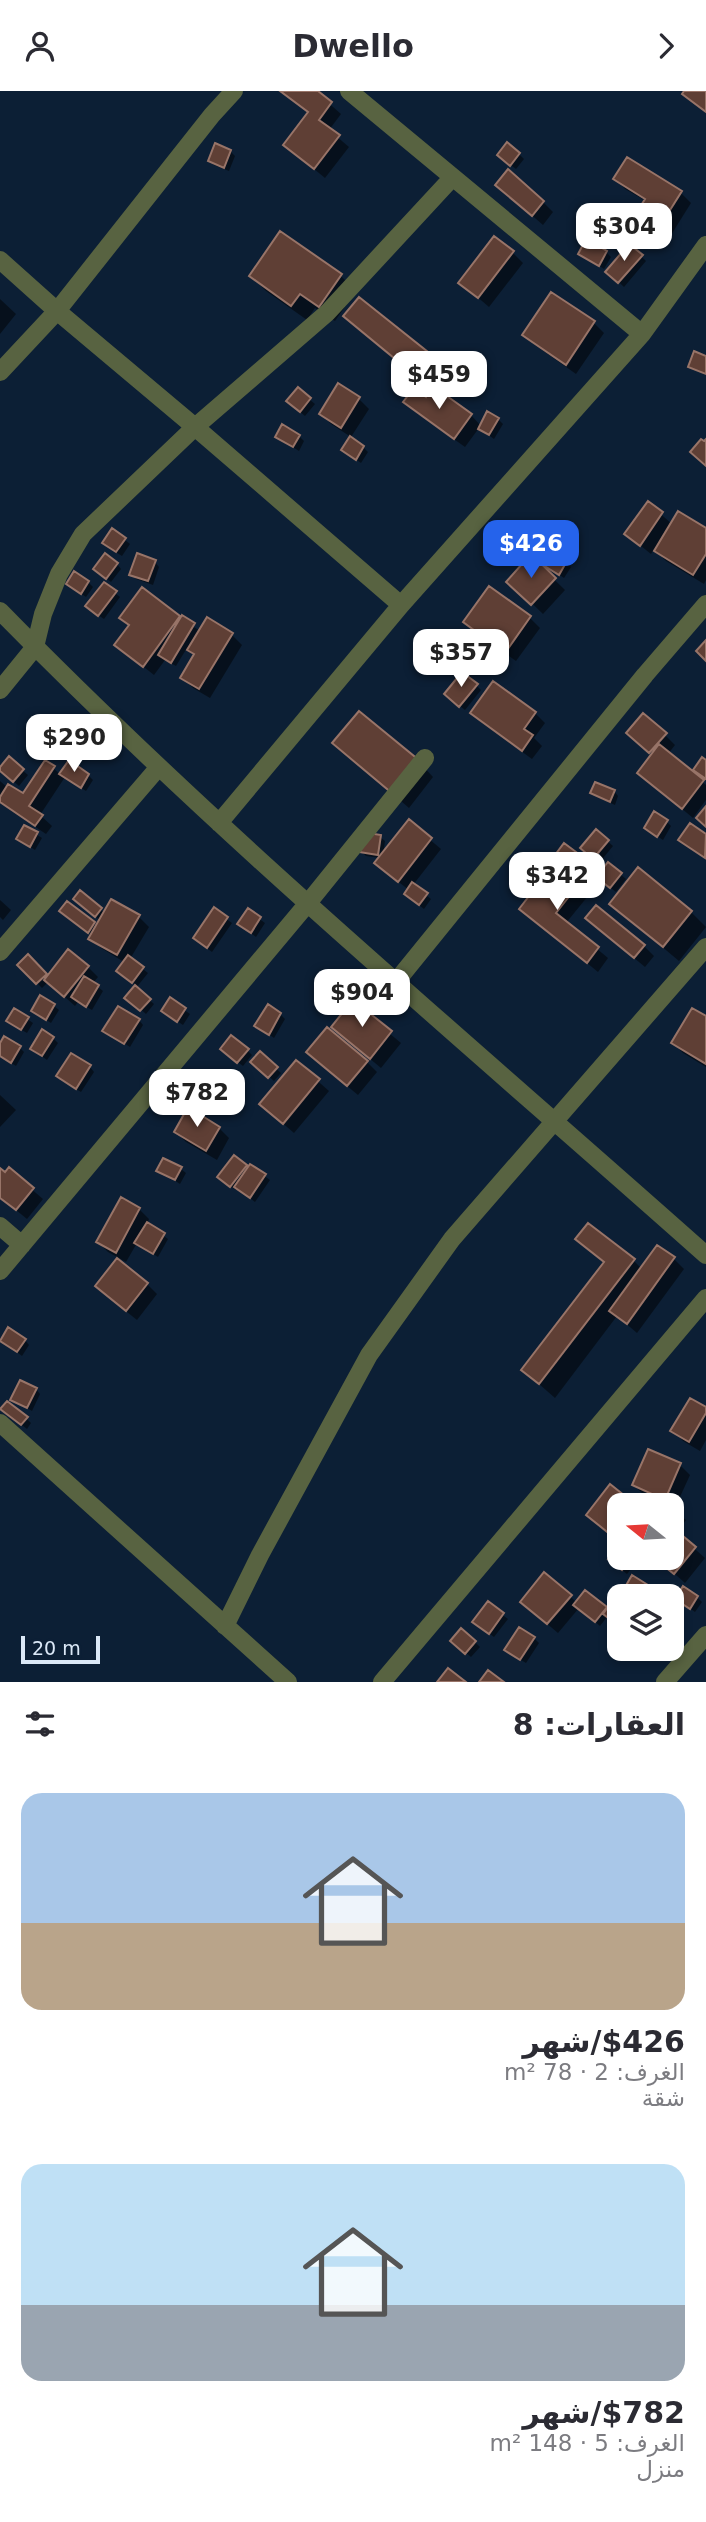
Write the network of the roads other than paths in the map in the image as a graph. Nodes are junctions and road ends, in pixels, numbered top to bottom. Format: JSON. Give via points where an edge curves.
{"nodes":[{"id":1,"x":234,"y":91,"type":"edge"},
{"id":2,"x":349,"y":91,"type":"edge"},
{"id":3,"x":452,"y":178,"type":"junction"},
{"id":4,"x":706,"y":245,"type":"edge"},
{"id":5,"x":0,"y":260,"type":"edge"},
{"id":6,"x":57,"y":311,"type":"junction"},
{"id":7,"x":642,"y":334,"type":"junction"},
{"id":8,"x":0,"y":372,"type":"edge"},
{"id":9,"x":195,"y":426,"type":"junction"},
{"id":10,"x":706,"y":604,"type":"edge"},
{"id":11,"x":401,"y":605,"type":"junction"},
{"id":12,"x":0,"y":611,"type":"edge"},
{"id":13,"x":35,"y":647,"type":"junction"},
{"id":14,"x":0,"y":690,"type":"edge"},
{"id":15,"x":425,"y":758,"type":"dead end"},
{"id":16,"x":158,"y":768,"type":"junction"},
{"id":17,"x":219,"y":823,"type":"junction"},
{"id":18,"x":308,"y":903,"type":"junction"},
{"id":19,"x":706,"y":947,"type":"edge"},
{"id":20,"x":0,"y":952,"type":"edge"},
{"id":21,"x":395,"y":983,"type":"junction"},
{"id":22,"x":554,"y":1119,"type":"junction"},
{"id":23,"x":0,"y":1226,"type":"edge"},
{"id":24,"x":22,"y":1245,"type":"junction"},
{"id":25,"x":706,"y":1255,"type":"edge"},
{"id":26,"x":0,"y":1271,"type":"edge"},
{"id":27,"x":706,"y":1298,"type":"edge"},
{"id":28,"x":0,"y":1423,"type":"edge"},
{"id":29,"x":225,"y":1626,"type":"junction"},
{"id":30,"x":706,"y":1635,"type":"edge"},
{"id":31,"x":288,"y":1682,"type":"edge"},
{"id":32,"x":382,"y":1682,"type":"edge"},
{"id":33,"x":664,"y":1682,"type":"edge"}],
"edges":[{"from":1,"to":6,"type":"street"},
{"from":2,"to":3,"type":"street"},
{"from":3,"to":7,"type":"street"},
{"from":3,"to":9,"type":"street","via":[[327,313]]},
{"from":4,"to":7,"type":"street"},
{"from":5,"to":6,"type":"street"},
{"from":6,"to":8,"type":"street"},
{"from":6,"to":9,"type":"street"},
{"from":7,"to":11,"type":"street"},
{"from":9,"to":11,"type":"street"},
{"from":9,"to":13,"type":"street","via":[[83,534],[59,574]]},
{"from":10,"to":21,"type":"street"},
{"from":11,"to":17,"type":"street"},
{"from":12,"to":13,"type":"street"},
{"from":13,"to":14,"type":"street"},
{"from":13,"to":16,"type":"street"},
{"from":15,"to":18,"type":"street"},
{"from":16,"to":17,"type":"street"},
{"from":16,"to":20,"type":"street"},
{"from":17,"to":18,"type":"street"},
{"from":18,"to":21,"type":"street"},
{"from":18,"to":24,"type":"street"},
{"from":19,"to":22,"type":"street"},
{"from":21,"to":22,"type":"street"},
{"from":22,"to":25,"type":"street"},
{"from":22,"to":29,"type":"street","via":[[452,1239],[369,1355]]},
{"from":23,"to":24,"type":"street"},
{"from":24,"to":26,"type":"street"},
{"from":27,"to":32,"type":"street"},
{"from":28,"to":29,"type":"street"},
{"from":29,"to":31,"type":"street"},
{"from":30,"to":33,"type":"street"}]}
